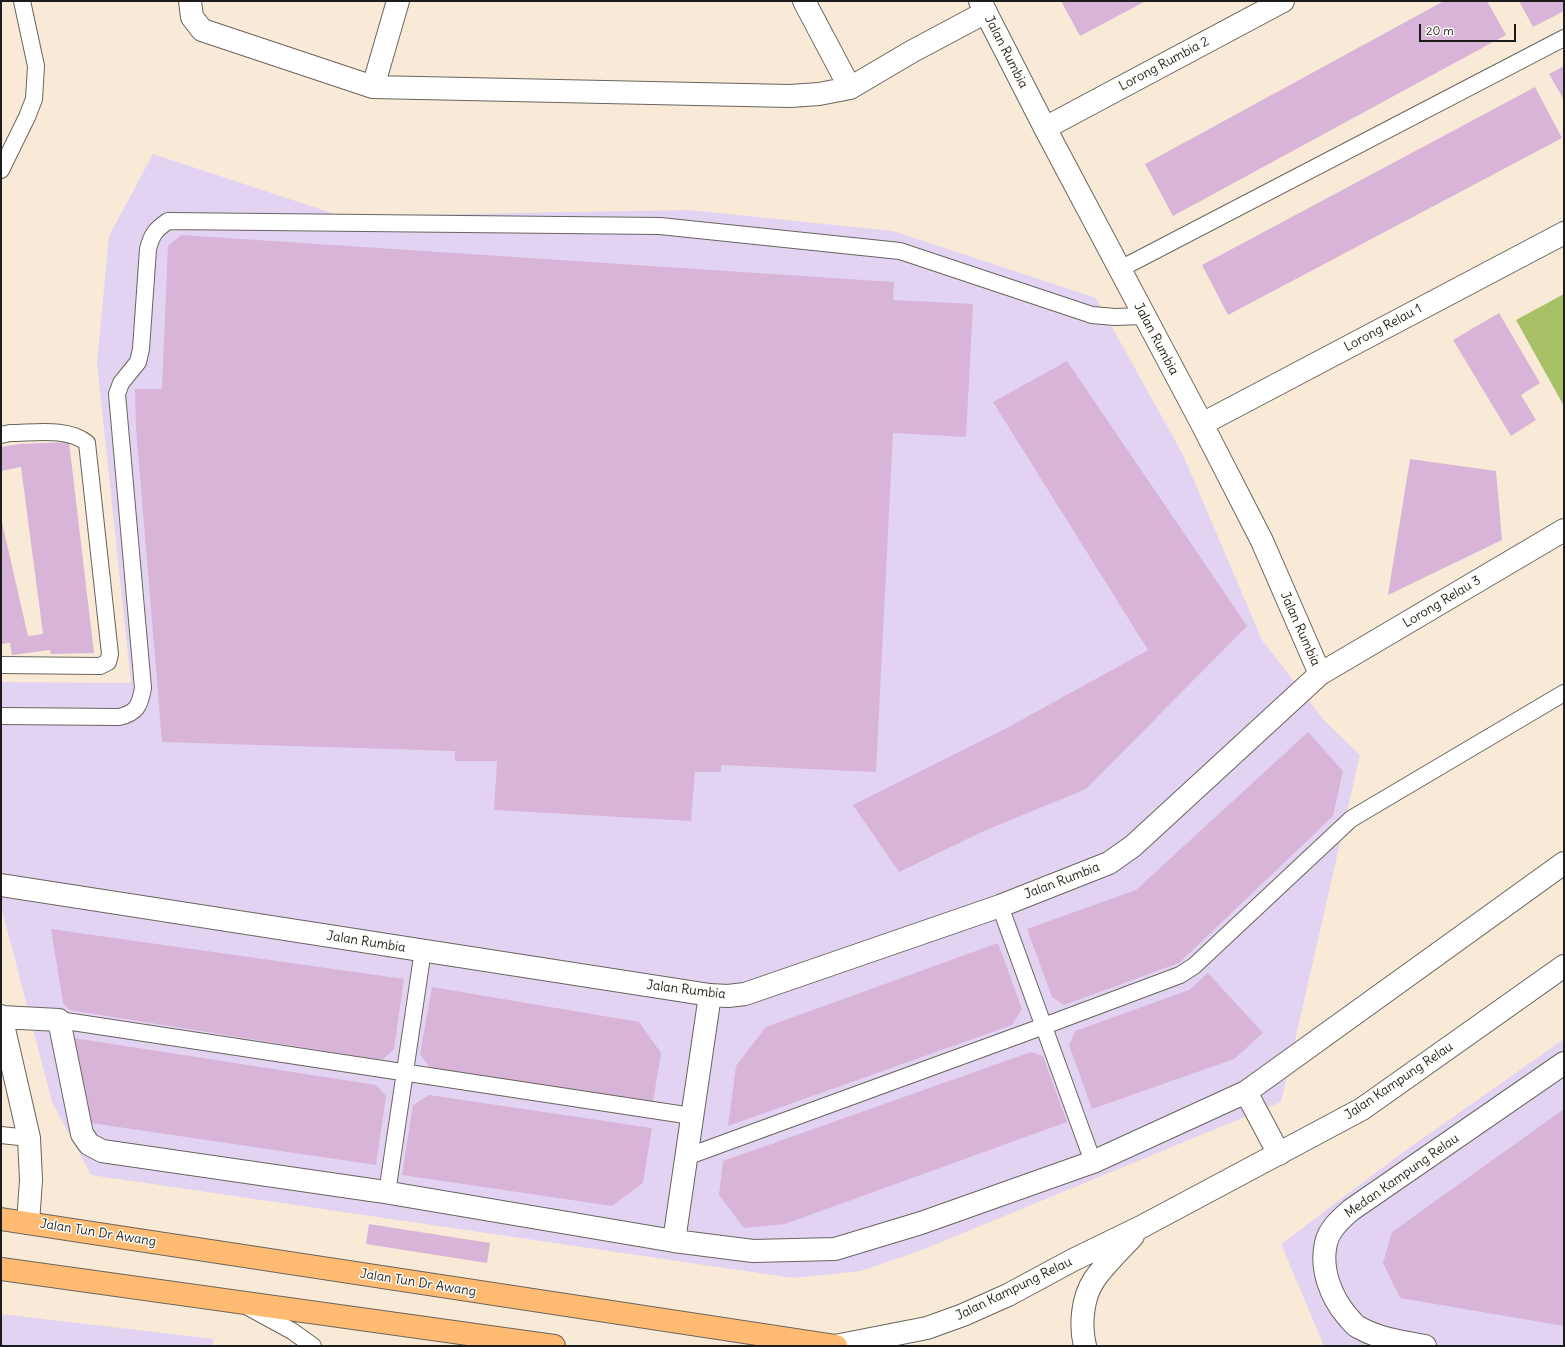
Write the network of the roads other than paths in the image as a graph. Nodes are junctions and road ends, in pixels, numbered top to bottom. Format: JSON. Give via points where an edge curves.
{"nodes":[{"id":1,"x":22,"y":1,"type":"edge"},
{"id":2,"x":190,"y":1,"type":"edge"},
{"id":3,"x":398,"y":1,"type":"edge"},
{"id":4,"x":804,"y":1,"type":"edge"},
{"id":5,"x":1283,"y":1,"type":"edge"},
{"id":6,"x":983,"y":6,"type":"edge"},
{"id":7,"x":1564,"y":38,"type":"edge"},
{"id":8,"x":372,"y":87,"type":"junction"},
{"id":9,"x":850,"y":88,"type":"junction"},
{"id":10,"x":1045,"y":128,"type":"junction"},
{"id":11,"x":1,"y":170,"type":"edge"},
{"id":12,"x":1564,"y":233,"type":"edge"},
{"id":13,"x":1120,"y":269,"type":"junction"},
{"id":14,"x":1143,"y":316,"type":"junction"},
{"id":15,"x":1202,"y":424,"type":"junction"},
{"id":16,"x":1,"y":435,"type":"edge"},
{"id":17,"x":1564,"y":530,"type":"edge"},
{"id":18,"x":1,"y":666,"type":"edge"},
{"id":19,"x":1320,"y":674,"type":"junction"},
{"id":20,"x":1564,"y":693,"type":"edge"},
{"id":21,"x":1,"y":716,"type":"edge"},
{"id":22,"x":1564,"y":863,"type":"edge"},
{"id":23,"x":1,"y":885,"type":"edge"},
{"id":24,"x":1000,"y":906,"type":"junction"},
{"id":25,"x":423,"y":950,"type":"junction"},
{"id":26,"x":1564,"y":966,"type":"edge"},
{"id":27,"x":710,"y":995,"type":"junction"},
{"id":28,"x":1,"y":1017,"type":"edge"},
{"id":29,"x":58,"y":1020,"type":"junction"},
{"id":30,"x":1044,"y":1026,"type":"junction"},
{"id":31,"x":1564,"y":1064,"type":"edge"},
{"id":32,"x":405,"y":1073,"type":"junction"},
{"id":33,"x":1246,"y":1092,"type":"junction"},
{"id":34,"x":692,"y":1116,"type":"junction"},
{"id":35,"x":1,"y":1135,"type":"edge"},
{"id":36,"x":29,"y":1138,"type":"junction"},
{"id":37,"x":1279,"y":1154,"type":"junction"},
{"id":38,"x":686,"y":1158,"type":"junction"},
{"id":39,"x":1093,"y":1162,"type":"junction"},
{"id":40,"x":387,"y":1193,"type":"junction"},
{"id":41,"x":1,"y":1219,"type":"edge"},
{"id":42,"x":28,"y":1223,"type":"junction"},
{"id":43,"x":1141,"y":1227,"type":"junction"},
{"id":44,"x":674,"y":1241,"type":"junction"},
{"id":45,"x":1,"y":1268,"type":"edge"},
{"id":46,"x":238,"y":1302,"type":"junction"},
{"id":47,"x":313,"y":1346,"type":"edge"},
{"id":48,"x":554,"y":1346,"type":"edge"},
{"id":49,"x":836,"y":1346,"type":"edge"},
{"id":50,"x":1085,"y":1346,"type":"edge"},
{"id":51,"x":1425,"y":1346,"type":"edge"}],
"edges":[{"from":1,"to":11,"type":"lane","via":[[36,66],[34,99]]},
{"from":2,"to":8,"type":"street","via":[[192,18],[202,30]]},
{"from":3,"to":8,"type":"street"},
{"from":4,"to":9,"type":"street"},
{"from":5,"to":10,"type":"street","name":"Lorong Rumbia 2"},
{"from":6,"to":9,"type":"street"},
{"from":6,"to":10,"type":"street","name":"Jalan Rumbia"},
{"from":7,"to":13,"type":"lane"},
{"from":8,"to":9,"type":"street","via":[[790,96]]},
{"from":10,"to":13,"type":"street","name":"Jalan Rumbia"},
{"from":12,"to":15,"type":"street","name":"Lorong Relau 1"},
{"from":13,"to":14,"type":"street","name":"Jalan Rumbia"},
{"from":14,"to":15,"type":"street","name":"Jalan Rumbia"},
{"from":14,"to":21,"type":"lane","via":[[1092,315],[900,251],[668,227],[168,221],[157,228],[151,237],[141,349],[138,362],[121,382],[117,394],[143,688],[141,700],[136,709],[119,717]]},
{"from":15,"to":19,"type":"street","name":"Jalan Rumbia","via":[[1262,540]]},
{"from":16,"to":18,"type":"lane","via":[[66,433],[87,443],[110,654],[108,662],[100,666]]},
{"from":17,"to":19,"type":"street","name":"Lorong Relau 3"},
{"from":19,"to":24,"type":"street","name":"Jalan Rumbia","via":[[1133,846],[1109,863]]},
{"from":20,"to":30,"type":"lane","via":[[1351,819],[1194,966],[1180,975]]},
{"from":22,"to":33,"type":"street"},
{"from":23,"to":25,"type":"street","name":"Jalan Rumbia"},
{"from":24,"to":27,"type":"street","name":"Jalan Rumbia","via":[[745,994]]},
{"from":24,"to":30,"type":"lane"},
{"from":25,"to":27,"type":"street","name":"Jalan Rumbia"},
{"from":25,"to":32,"type":"lane"},
{"from":26,"to":37,"type":"street","name":"Jalan Kampung Relau","via":[[1362,1109]]},
{"from":27,"to":34,"type":"street"},
{"from":28,"to":29,"type":"street"},
{"from":28,"to":36,"type":"street"},
{"from":29,"to":32,"type":"lane"},
{"from":29,"to":40,"type":"street","via":[[82,1134],[89,1144],[102,1151]]},
{"from":30,"to":38,"type":"lane"},
{"from":30,"to":39,"type":"lane"},
{"from":31,"to":51,"type":"street","name":"Medan Kampung Relau","via":[[1351,1210],[1335,1225],[1326,1242],[1324,1262],[1328,1284],[1339,1306],[1356,1326],[1376,1336]]},
{"from":32,"to":34,"type":"lane"},
{"from":32,"to":40,"type":"lane"},
{"from":33,"to":37,"type":"street"},
{"from":33,"to":39,"type":"street"},
{"from":34,"to":38,"type":"street"},
{"from":35,"to":36,"type":"lane"},
{"from":36,"to":42,"type":"street","via":[[31,1180]]},
{"from":37,"to":43,"type":"street","name":"Jalan Kampung Relau"},
{"from":38,"to":44,"type":"street"},
{"from":39,"to":44,"type":"street","via":[[921,1223],[835,1249],[753,1251]]},
{"from":40,"to":44,"type":"street"},
{"from":41,"to":42,"type":"main road","name":"Jalan Tun Dr Awang"},
{"from":42,"to":49,"type":"main road","name":"Jalan Tun Dr Awang"},
{"from":43,"to":49,"type":"street","name":"Jalan Kampung Relau","via":[[963,1316],[927,1328]]},
{"from":43,"to":50,"type":"street","name":"Jalan Kampung Relau","via":[[1093,1281],[1084,1304],[1081,1333]]},
{"from":45,"to":46,"type":"main road"},
{"from":46,"to":47,"type":"lane","via":[[292,1331]]},
{"from":46,"to":48,"type":"main road"}]}
